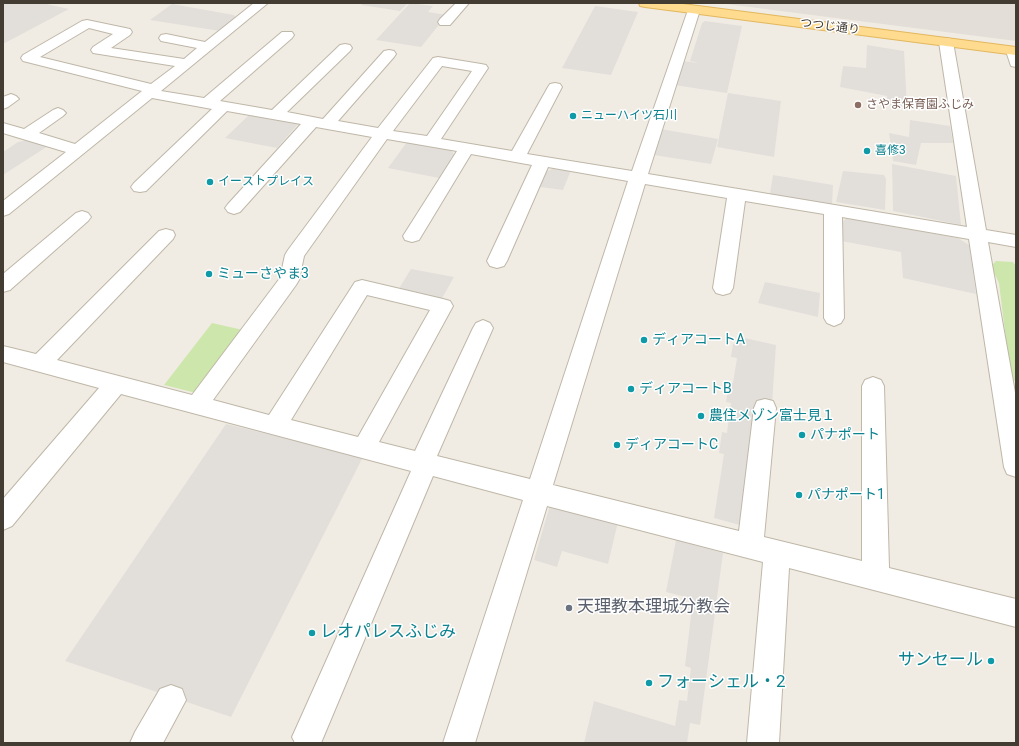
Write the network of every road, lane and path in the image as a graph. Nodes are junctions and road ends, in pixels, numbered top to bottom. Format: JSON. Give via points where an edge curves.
{"nodes":[{"id":1,"x":262,"y":3,"type":"edge"},
{"id":2,"x":463,"y":3,"type":"edge"},
{"id":3,"x":644,"y":3,"type":"edge"},
{"id":4,"x":694,"y":10,"type":"junction"},
{"id":5,"x":445,"y":22,"type":"dead end"},
{"id":6,"x":287,"y":35,"type":"dead end"},
{"id":7,"x":166,"y":38,"type":"dead end"},
{"id":8,"x":946,"y":42,"type":"junction"},
{"id":9,"x":207,"y":46,"type":"junction"},
{"id":10,"x":344,"y":48,"type":"dead end"},
{"id":11,"x":389,"y":54,"type":"dead end"},
{"id":12,"x":1015,"y":55,"type":"edge"},
{"id":13,"x":185,"y":64,"type":"junction"},
{"id":14,"x":555,"y":87,"type":"dead end"},
{"id":15,"x":151,"y":91,"type":"junction"},
{"id":16,"x":208,"y":103,"type":"junction"},
{"id":17,"x":224,"y":106,"type":"junction"},
{"id":18,"x":58,"y":112,"type":"dead end"},
{"id":19,"x":275,"y":115,"type":"junction"},
{"id":20,"x":321,"y":122,"type":"junction"},
{"id":21,"x":3,"y":128,"type":"edge"},
{"id":22,"x":383,"y":133,"type":"junction"},
{"id":23,"x":24,"y":135,"type":"junction"},
{"id":24,"x":431,"y":142,"type":"junction"},
{"id":25,"x":3,"y":146,"type":"edge"},
{"id":26,"x":467,"y":148,"type":"junction"},
{"id":27,"x":78,"y":150,"type":"junction"},
{"id":28,"x":517,"y":157,"type":"junction"},
{"id":29,"x":542,"y":161,"type":"junction"},
{"id":30,"x":638,"y":177,"type":"junction"},
{"id":31,"x":140,"y":187,"type":"dead end"},
{"id":32,"x":737,"y":193,"type":"junction"},
{"id":33,"x":234,"y":208,"type":"dead end"},
{"id":34,"x":3,"y":210,"type":"edge"},
{"id":35,"x":833,"y":210,"type":"junction"},
{"id":36,"x":82,"y":217,"type":"dead end"},
{"id":37,"x":166,"y":234,"type":"dead end"},
{"id":38,"x":978,"y":234,"type":"junction"},
{"id":39,"x":412,"y":236,"type":"dead end"},
{"id":40,"x":1016,"y":241,"type":"edge"},
{"id":41,"x":497,"y":261,"type":"dead end"},
{"id":42,"x":3,"y":285,"type":"edge"},
{"id":43,"x":724,"y":288,"type":"dead end"},
{"id":44,"x":834,"y":318,"type":"dead end"},
{"id":45,"x":483,"y":328,"type":"dead end"},
{"id":46,"x":6,"y":359,"type":"edge"},
{"id":47,"x":40,"y":364,"type":"junction"},
{"id":48,"x":117,"y":383,"type":"junction"},
{"id":49,"x":873,"y":386,"type":"dead end"},
{"id":50,"x":198,"y":404,"type":"junction"},
{"id":51,"x":765,"y":408,"type":"dead end"},
{"id":52,"x":275,"y":426,"type":"junction"},
{"id":53,"x":364,"y":448,"type":"junction"},
{"id":54,"x":424,"y":464,"type":"junction"},
{"id":55,"x":1016,"y":467,"type":"edge"},
{"id":56,"x":539,"y":493,"type":"junction"},
{"id":57,"x":3,"y":518,"type":"edge"},
{"id":58,"x":750,"y":545,"type":"junction"},
{"id":59,"x":777,"y":552,"type":"junction"},
{"id":60,"x":876,"y":576,"type":"junction"},
{"id":61,"x":1016,"y":613,"type":"edge"},
{"id":62,"x":171,"y":700,"type":"dead end"},
{"id":63,"x":308,"y":737,"type":"dead end"},
{"id":64,"x":146,"y":743,"type":"edge"},
{"id":65,"x":459,"y":743,"type":"edge"},
{"id":66,"x":763,"y":743,"type":"edge"}],
"edges":[{"from":1,"to":9,"type":"street"},
{"from":2,"to":5,"type":"street"},
{"from":3,"to":4,"type":"main road","name":"つつじ通り"},
{"from":4,"to":8,"type":"main road","name":"つつじ通り"},
{"from":4,"to":30,"type":"street"},
{"from":6,"to":16,"type":"street"},
{"from":7,"to":9,"type":"street"},
{"from":8,"to":12,"type":"main road","name":"つつじ通り"},
{"from":8,"to":38,"type":"street"},
{"from":9,"to":13,"type":"street"},
{"from":10,"to":19,"type":"street"},
{"from":11,"to":20,"type":"street"},
{"from":13,"to":15,"type":"street"},
{"from":13,"to":15,"type":"street","via":[[98,50],[125,32],[87,24],[28,58]]},
{"from":14,"to":28,"type":"street"},
{"from":15,"to":16,"type":"street"},
{"from":15,"to":27,"type":"street"},
{"from":16,"to":17,"type":"street"},
{"from":17,"to":19,"type":"street"},
{"from":17,"to":31,"type":"street"},
{"from":18,"to":23,"type":"street"},
{"from":19,"to":20,"type":"street"},
{"from":20,"to":22,"type":"street"},
{"from":20,"to":33,"type":"street"},
{"from":21,"to":23,"type":"street"},
{"from":22,"to":24,"type":"street"},
{"from":22,"to":24,"type":"street","via":[[438,61],[481,68]]},
{"from":22,"to":50,"type":"street","via":[[295,255],[289,280]]},
{"from":23,"to":25,"type":"street"},
{"from":23,"to":27,"type":"street"},
{"from":24,"to":26,"type":"street"},
{"from":26,"to":28,"type":"street"},
{"from":26,"to":39,"type":"street"},
{"from":27,"to":34,"type":"street"},
{"from":28,"to":29,"type":"street"},
{"from":29,"to":30,"type":"street"},
{"from":29,"to":41,"type":"street"},
{"from":30,"to":32,"type":"street"},
{"from":30,"to":56,"type":"street"},
{"from":32,"to":35,"type":"street"},
{"from":32,"to":43,"type":"street"},
{"from":35,"to":38,"type":"street"},
{"from":35,"to":44,"type":"street"},
{"from":36,"to":42,"type":"street"},
{"from":37,"to":47,"type":"street"},
{"from":38,"to":40,"type":"street"},
{"from":38,"to":55,"type":"street"},
{"from":45,"to":54,"type":"street"},
{"from":46,"to":47,"type":"street"},
{"from":47,"to":48,"type":"street"},
{"from":48,"to":50,"type":"street"},
{"from":48,"to":57,"type":"street"},
{"from":49,"to":60,"type":"street"},
{"from":50,"to":52,"type":"street"},
{"from":51,"to":58,"type":"street"},
{"from":52,"to":53,"type":"street"},
{"from":52,"to":53,"type":"street","via":[[362,287],[443,306]]},
{"from":53,"to":54,"type":"street"},
{"from":54,"to":56,"type":"street"},
{"from":54,"to":63,"type":"street"},
{"from":56,"to":58,"type":"street"},
{"from":56,"to":65,"type":"street"},
{"from":58,"to":59,"type":"street"},
{"from":59,"to":60,"type":"street"},
{"from":59,"to":66,"type":"street"},
{"from":60,"to":61,"type":"street"},
{"from":62,"to":64,"type":"street"}]}
